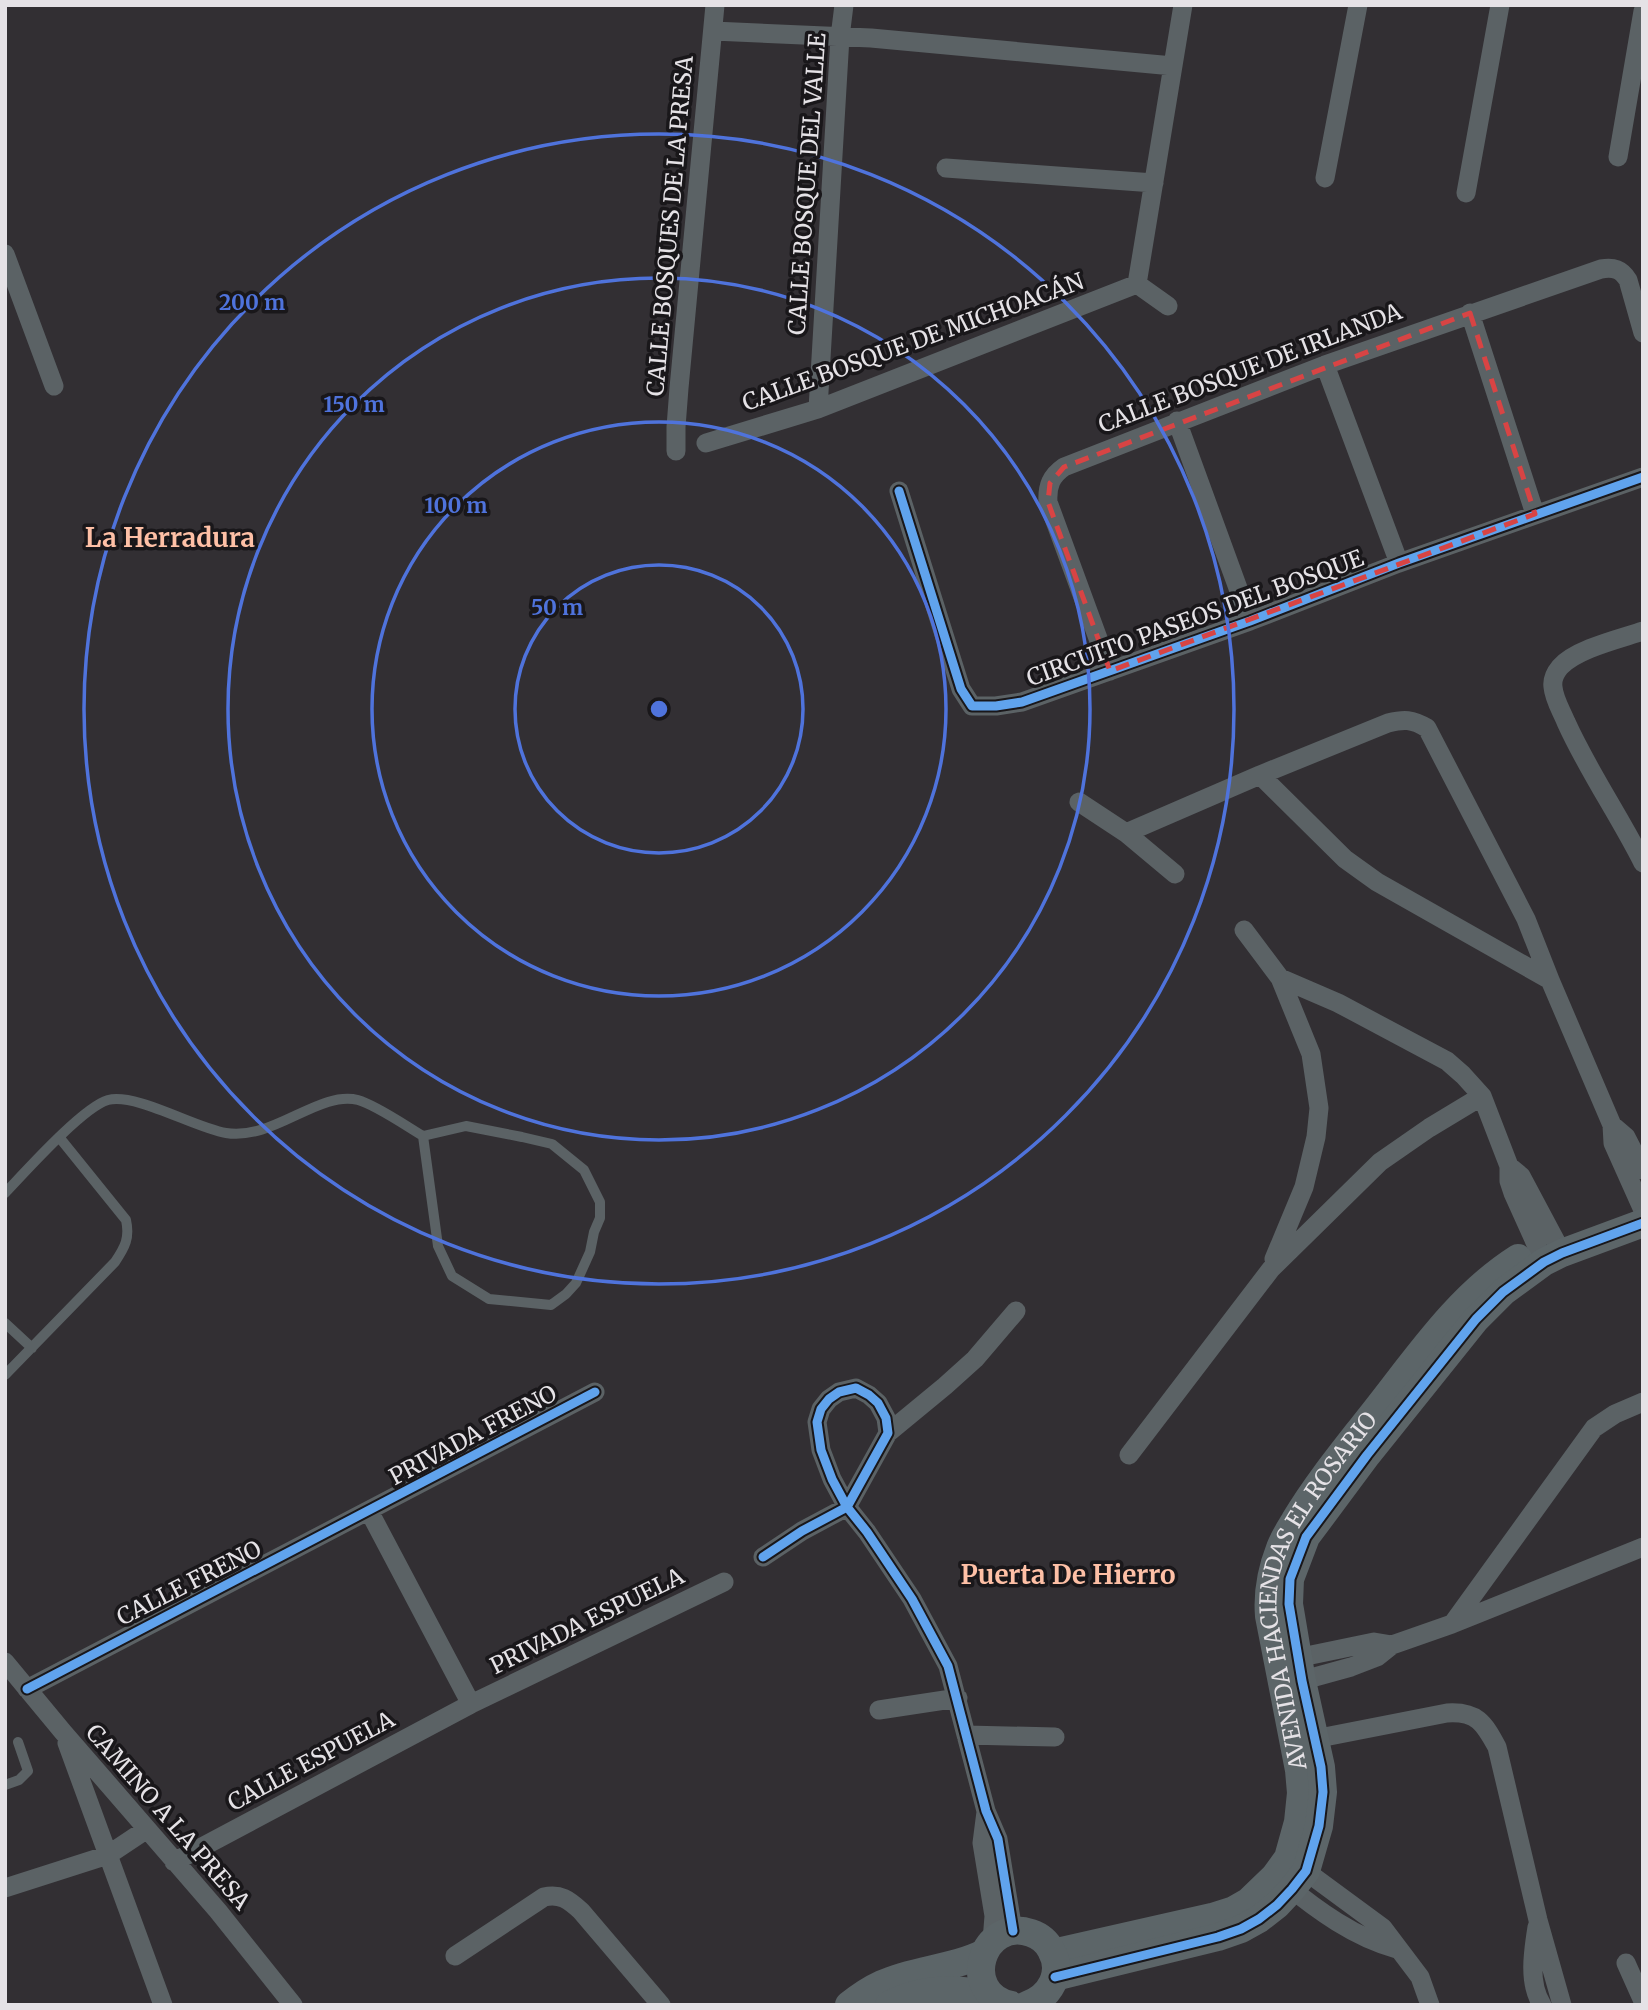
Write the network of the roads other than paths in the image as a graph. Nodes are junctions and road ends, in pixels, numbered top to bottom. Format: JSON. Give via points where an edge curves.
{"nodes":[{"id":1,"x":715,"y":5,"type":"edge"},
{"id":2,"x":844,"y":5,"type":"edge"},
{"id":3,"x":1183,"y":5,"type":"edge"},
{"id":4,"x":1358,"y":5,"type":"edge"},
{"id":5,"x":1500,"y":5,"type":"edge"},
{"id":6,"x":1643,"y":11,"type":"edge"},
{"id":7,"x":713,"y":31,"type":"junction"},
{"id":8,"x":840,"y":37,"type":"junction"},
{"id":9,"x":1173,"y":66,"type":"junction"},
{"id":10,"x":1618,"y":157,"type":"dead end"},
{"id":11,"x":946,"y":168,"type":"dead end"},
{"id":12,"x":1325,"y":178,"type":"dead end"},
{"id":13,"x":1154,"y":183,"type":"junction"},
{"id":14,"x":1466,"y":193,"type":"dead end"},
{"id":15,"x":5,"y":254,"type":"edge"},
{"id":16,"x":1137,"y":284,"type":"junction"},
{"id":17,"x":1168,"y":306,"type":"dead end"},
{"id":18,"x":1470,"y":313,"type":"junction"},
{"id":19,"x":1643,"y":333,"type":"edge"},
{"id":20,"x":1325,"y":365,"type":"junction"},
{"id":21,"x":54,"y":386,"type":"dead end"},
{"id":22,"x":818,"y":409,"type":"junction"},
{"id":23,"x":1177,"y":421,"type":"junction"},
{"id":24,"x":706,"y":443,"type":"dead end"},
{"id":25,"x":676,"y":451,"type":"dead end"},
{"id":26,"x":1053,"y":477,"type":"joint"},
{"id":27,"x":1643,"y":477,"type":"edge"},
{"id":28,"x":899,"y":491,"type":"dead end"},
{"id":29,"x":1535,"y":513,"type":"junction"},
{"id":30,"x":1399,"y":562,"type":"junction"},
{"id":31,"x":1250,"y":621,"type":"junction"},
{"id":32,"x":1643,"y":631,"type":"edge"},
{"id":33,"x":1110,"y":671,"type":"junction"},
{"id":34,"x":1260,"y":775,"type":"junction"},
{"id":35,"x":1079,"y":802,"type":"dead end"},
{"id":36,"x":1126,"y":832,"type":"junction"},
{"id":37,"x":1643,"y":863,"type":"edge"},
{"id":38,"x":1175,"y":874,"type":"dead end"},
{"id":39,"x":1244,"y":930,"type":"dead end"},
{"id":40,"x":1280,"y":978,"type":"junction"},
{"id":41,"x":1550,"y":980,"type":"junction"},
{"id":42,"x":1482,"y":1096,"type":"junction"},
{"id":43,"x":1612,"y":1125,"type":"junction"},
{"id":44,"x":423,"y":1136,"type":"junction"},
{"id":45,"x":59,"y":1137,"type":"junction"},
{"id":46,"x":1643,"y":1170,"type":"edge"},
{"id":47,"x":5,"y":1193,"type":"edge"},
{"id":48,"x":1642,"y":1211,"type":"edge"},
{"id":49,"x":1549,"y":1250,"type":"junction"},
{"id":50,"x":1270,"y":1269,"type":"junction"},
{"id":51,"x":1016,"y":1311,"type":"dead end"},
{"id":52,"x":5,"y":1323,"type":"edge"},
{"id":53,"x":32,"y":1348,"type":"junction"},
{"id":54,"x":5,"y":1375,"type":"edge"},
{"id":55,"x":595,"y":1392,"type":"dead end"},
{"id":56,"x":1643,"y":1402,"type":"edge"},
{"id":57,"x":888,"y":1433,"type":"junction"},
{"id":58,"x":1129,"y":1455,"type":"dead end"},
{"id":59,"x":847,"y":1507,"type":"junction"},
{"id":60,"x":369,"y":1511,"type":"junction"},
{"id":61,"x":1643,"y":1547,"type":"edge"},
{"id":62,"x":763,"y":1557,"type":"dead end"},
{"id":63,"x":724,"y":1582,"type":"dead end"},
{"id":64,"x":1452,"y":1624,"type":"junction"},
{"id":65,"x":5,"y":1662,"type":"edge"},
{"id":66,"x":1290,"y":1671,"type":"junction"},
{"id":67,"x":27,"y":1689,"type":"junction"},
{"id":68,"x":958,"y":1698,"type":"junction"},
{"id":69,"x":471,"y":1704,"type":"junction"},
{"id":70,"x":879,"y":1710,"type":"dead end"},
{"id":71,"x":63,"y":1732,"type":"junction"},
{"id":72,"x":966,"y":1735,"type":"junction"},
{"id":73,"x":1055,"y":1737,"type":"dead end"},
{"id":74,"x":1305,"y":1741,"type":"junction"},
{"id":75,"x":18,"y":1742,"type":"dead end"},
{"id":76,"x":5,"y":1785,"type":"edge"},
{"id":77,"x":147,"y":1829,"type":"junction"},
{"id":78,"x":108,"y":1855,"type":"junction"},
{"id":79,"x":174,"y":1861,"type":"junction"},
{"id":80,"x":1290,"y":1874,"type":"junction"},
{"id":81,"x":5,"y":1888,"type":"edge"},
{"id":82,"x":1538,"y":1920,"type":"junction"},
{"id":83,"x":997,"y":1942,"type":"junction"},
{"id":84,"x":455,"y":1956,"type":"dead end"},
{"id":85,"x":1626,"y":1963,"type":"dead end"},
{"id":86,"x":1054,"y":1965,"type":"junction"},
{"id":87,"x":1002,"y":2000,"type":"edge"},
{"id":88,"x":1643,"y":2001,"type":"edge"},
{"id":89,"x":1424,"y":2002,"type":"edge"},
{"id":90,"x":163,"y":2005,"type":"edge"},
{"id":91,"x":293,"y":2005,"type":"edge"},
{"id":92,"x":661,"y":2005,"type":"edge"},
{"id":93,"x":849,"y":2005,"type":"edge"},
{"id":94,"x":889,"y":2005,"type":"edge"},
{"id":95,"x":1027,"y":2005,"type":"edge"},
{"id":96,"x":1542,"y":2005,"type":"edge"},
{"id":97,"x":1562,"y":2005,"type":"edge"}],
"edges":[{"from":1,"to":7,"type":"street","name":"CALLE BOSQUES DE LA PRESA"},
{"from":2,"to":8,"type":"street","name":"CALLE BOSQUE DEL VALLE"},
{"from":3,"to":9,"type":"street"},
{"from":4,"to":12,"type":"street"},
{"from":5,"to":14,"type":"street"},
{"from":6,"to":10,"type":"street"},
{"from":7,"to":8,"type":"street"},
{"from":7,"to":25,"type":"street","name":"CALLE BOSQUES DE LA PRESA"},
{"from":8,"to":9,"type":"street"},
{"from":8,"to":22,"type":"street","name":"CALLE BOSQUE DEL VALLE"},
{"from":9,"to":13,"type":"street"},
{"from":11,"to":13,"type":"street"},
{"from":13,"to":16,"type":"street"},
{"from":15,"to":21,"type":"street"},
{"from":16,"to":17,"type":"street"},
{"from":16,"to":22,"type":"street","name":"CALLE BOSQUE DE MICHOACÁN"},
{"from":18,"to":19,"type":"street","name":"CALLE BOSQUE DE IRLANDA","via":[[1615,268],[1628,280]]},
{"from":18,"to":20,"type":"street","name":"CALLE BOSQUE DE IRLANDA"},
{"from":18,"to":29,"type":"street"},
{"from":20,"to":23,"type":"street","name":"CALLE BOSQUE DE IRLANDA"},
{"from":20,"to":30,"type":"street"},
{"from":22,"to":24,"type":"street","name":"CALLE BOSQUE DE MICHOACÁN"},
{"from":23,"to":26,"type":"street","name":"CALLE BOSQUE DE IRLANDA","via":[[1070,463]]},
{"from":23,"to":31,"type":"street"},
{"from":26,"to":33,"type":"street","name":"CIRCUITO PASEOS DEL BOSQUE","via":[[1048,502]]},
{"from":27,"to":29,"type":"street","name":"CIRCUITO PASEOS DEL BOSQUE"},
{"from":28,"to":33,"type":"street","name":"CIRCUITO PASEOS DEL BOSQUE","via":[[961,689],[972,706],[1022,702]]},
{"from":29,"to":30,"type":"street","name":"CIRCUITO PASEOS DEL BOSQUE"},
{"from":30,"to":31,"type":"street","name":"CIRCUITO PASEOS DEL BOSQUE"},
{"from":31,"to":33,"type":"street","name":"CIRCUITO PASEOS DEL BOSQUE"},
{"from":32,"to":37,"type":"street","via":[[1569,659],[1552,683],[1584,761]]},
{"from":34,"to":36,"type":"street"},
{"from":34,"to":41,"type":"street","via":[[1345,859],[1377,882]]},
{"from":34,"to":41,"type":"street","via":[[1388,723],[1405,719],[1427,728],[1517,900]]},
{"from":35,"to":36,"type":"street"},
{"from":36,"to":38,"type":"street"},
{"from":39,"to":40,"type":"street"},
{"from":40,"to":42,"type":"street","via":[[1447,1061]]},
{"from":40,"to":50,"type":"street","via":[[1311,1054],[1319,1108],[1304,1187]]},
{"from":41,"to":43,"type":"street"},
{"from":42,"to":49,"type":"street","via":[[1509,1166],[1521,1176]]},
{"from":42,"to":50,"type":"street","via":[[1380,1162]]},
{"from":43,"to":46,"type":"street","via":[[1626,1137]]},
{"from":43,"to":48,"type":"street","via":[[1613,1143]]},
{"from":44,"to":44,"type":"lane","via":[[466,1126],[522,1137],[552,1144],[584,1170],[600,1202],[600,1218],[582,1270],[566,1294],[551,1305],[489,1299],[452,1276],[438,1246]]},
{"from":44,"to":45,"type":"lane","via":[[357,1100],[339,1100],[242,1135],[223,1133],[128,1101],[109,1100]]},
{"from":45,"to":47,"type":"lane"},
{"from":45,"to":53,"type":"lane","via":[[126,1220],[128,1241],[115,1262]]},
{"from":48,"to":49,"type":"street","name":"AVENIDA HACIENDAS EL ROSARIO"},
{"from":49,"to":66,"type":"street","name":"AVENIDA HACIENDAS EL ROSARIO","via":[[1495,1273],[1448,1319],[1302,1508],[1280,1546],[1268,1595],[1269,1616]]},
{"from":50,"to":58,"type":"street"},
{"from":51,"to":57,"type":"street","via":[[975,1359]]},
{"from":52,"to":53,"type":"lane"},
{"from":53,"to":54,"type":"lane"},
{"from":55,"to":60,"type":"street","name":"PRIVADA FRENO"},
{"from":56,"to":64,"type":"street","via":[[1594,1429]]},
{"from":57,"to":59,"type":"street"},
{"from":57,"to":59,"type":"street","via":[[878,1404],[856,1388],[839,1392],[821,1409],[817,1422],[821,1450]]},
{"from":59,"to":62,"type":"street"},
{"from":59,"to":68,"type":"street","via":[[912,1600],[948,1665]]},
{"from":60,"to":67,"type":"street","name":"CALLE FRENO"},
{"from":60,"to":69,"type":"street"},
{"from":61,"to":64,"type":"street"},
{"from":63,"to":69,"type":"street","name":"PRIVADA ESPUELA"},
{"from":64,"to":66,"type":"street","via":[[1392,1645],[1351,1667]]},
{"from":65,"to":67,"type":"street","name":"CAMINO A LA PRESA"},
{"from":66,"to":74,"type":"street","name":"AVENIDA HACIENDAS EL ROSARIO"},
{"from":67,"to":71,"type":"street","name":"CAMINO A LA PRESA"},
{"from":68,"to":70,"type":"street"},
{"from":68,"to":72,"type":"street"},
{"from":69,"to":79,"type":"street","name":"CALLE ESPUELA"},
{"from":71,"to":77,"type":"street","name":"CAMINO A LA PRESA"},
{"from":71,"to":78,"type":"street"},
{"from":72,"to":73,"type":"street"},
{"from":72,"to":83,"type":"street","via":[[998,1839]]},
{"from":74,"to":80,"type":"street","name":"AVENIDA HACIENDAS EL ROSARIO"},
{"from":74,"to":82,"type":"street","via":[[1447,1713],[1478,1719],[1497,1747]]},
{"from":75,"to":76,"type":"lane","via":[[28,1771]]},
{"from":77,"to":78,"type":"street"},
{"from":77,"to":79,"type":"street","name":"CAMINO A LA PRESA"},
{"from":78,"to":81,"type":"street"},
{"from":78,"to":90,"type":"street"},
{"from":79,"to":91,"type":"street","name":"CAMINO A LA PRESA"},
{"from":80,"to":86,"type":"street","via":[[1234,1910]]},
{"from":80,"to":89,"type":"street","via":[[1334,1919],[1397,1949],[1420,1977]]},
{"from":82,"to":96,"type":"street","via":[[1534,1988]]},
{"from":82,"to":97,"type":"street"},
{"from":83,"to":86,"type":"street","via":[[1025,1931],[1037,1935],[1047,1943]]},
{"from":83,"to":87,"type":"street","via":[[981,1964],[981,1975]]},
{"from":83,"to":93,"type":"street","via":[[973,1958],[881,1984]]},
{"from":84,"to":92,"type":"street","via":[[554,1894],[581,1910]]},
{"from":85,"to":88,"type":"street"},
{"from":86,"to":95,"type":"street","via":[[1050,1989]]},
{"from":87,"to":94,"type":"street","via":[[960,1989],[912,1995]]}]}
